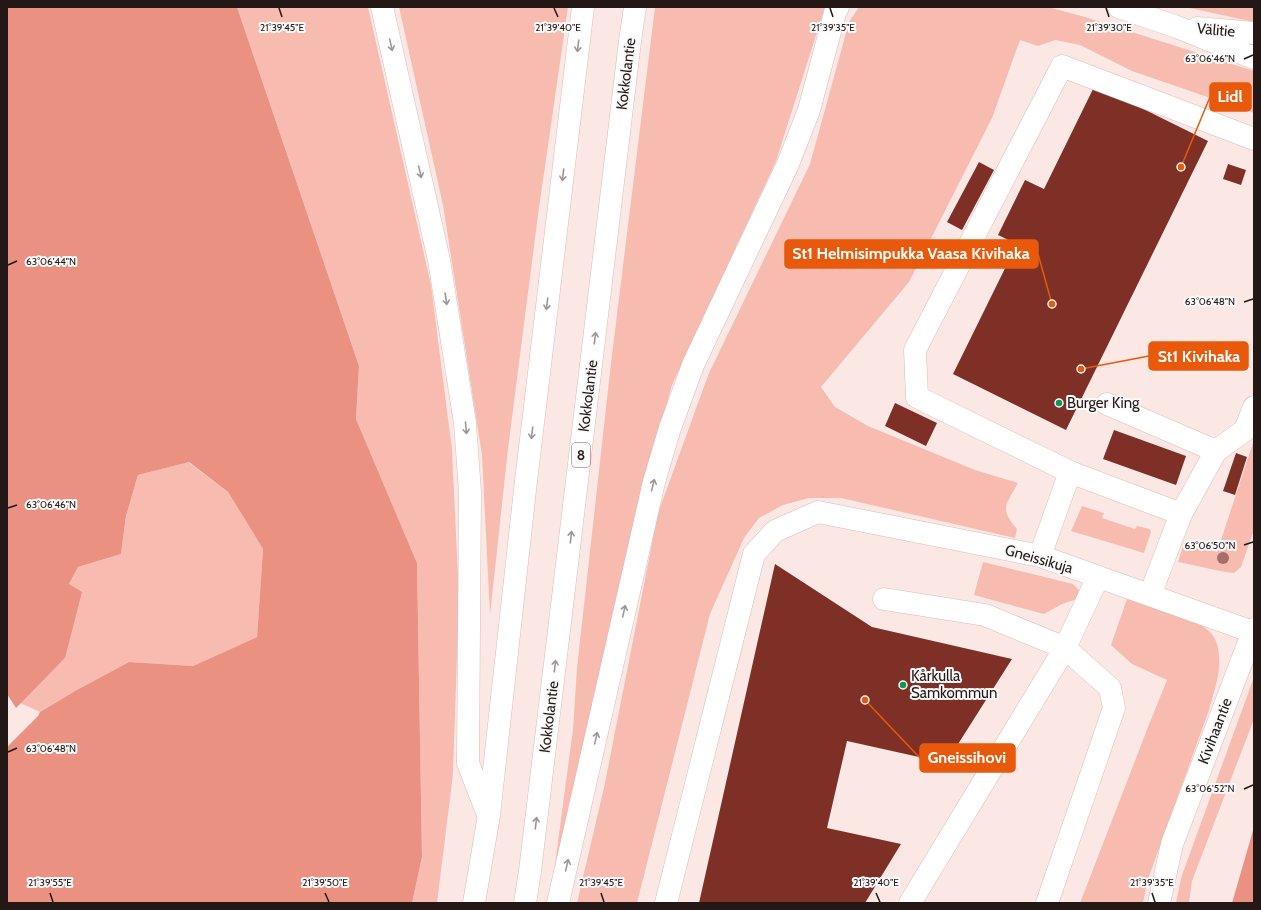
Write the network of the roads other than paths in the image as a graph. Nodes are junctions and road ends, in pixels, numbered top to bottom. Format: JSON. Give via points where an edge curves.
{"nodes":[{"id":1,"x":382,"y":7,"type":"edge"},
{"id":2,"x":583,"y":7,"type":"edge"},
{"id":3,"x":635,"y":7,"type":"edge"},
{"id":4,"x":838,"y":7,"type":"edge"},
{"id":5,"x":1119,"y":7,"type":"edge"},
{"id":6,"x":1178,"y":27,"type":"junction"},
{"id":7,"x":1254,"y":33,"type":"edge"},
{"id":8,"x":1254,"y":58,"type":"edge"},
{"id":9,"x":1254,"y":139,"type":"edge"},
{"id":10,"x":1107,"y":404,"type":"dead end"},
{"id":11,"x":1254,"y":407,"type":"edge"},
{"id":12,"x":1216,"y":452,"type":"junction"},
{"id":13,"x":1070,"y":472,"type":"junction"},
{"id":14,"x":1182,"y":514,"type":"junction"},
{"id":15,"x":1040,"y":556,"type":"junction"},
{"id":16,"x":1098,"y":577,"type":"junction"},
{"id":17,"x":1150,"y":595,"type":"junction"},
{"id":18,"x":884,"y":600,"type":"dead end"},
{"id":19,"x":1253,"y":631,"type":"edge"},
{"id":20,"x":1065,"y":648,"type":"junction"},
{"id":21,"x":488,"y":815,"type":"junction"},
{"id":22,"x":474,"y":903,"type":"edge"},
{"id":23,"x":525,"y":903,"type":"edge"},
{"id":24,"x":558,"y":903,"type":"edge"},
{"id":25,"x":666,"y":903,"type":"edge"},
{"id":26,"x":910,"y":903,"type":"edge"},
{"id":27,"x":1047,"y":903,"type":"edge"},
{"id":28,"x":1158,"y":903,"type":"edge"}],
"edges":[{"from":1,"to":21,"type":"main road","one_way":true,"via":[[440,260],[465,423],[470,492],[468,763]]},
{"from":2,"to":21,"type":"main road","one_way":true},
{"from":23,"to":3,"type":"main road","name":"Kokkolantie","number":"8","one_way":true},
{"from":24,"to":4,"type":"main road","one_way":true,"via":[[654,482],[670,428],[693,365],[788,164],[809,110]]},
{"from":5,"to":6,"type":"main road","name":"Välitie"},
{"from":6,"to":7,"type":"main road","name":"Välitie"},
{"from":6,"to":8,"type":"main road","name":"Välitie"},
{"from":9,"to":13,"type":"main road","via":[[1062,66],[915,350],[917,397]]},
{"from":10,"to":12,"type":"main road"},
{"from":11,"to":12,"type":"main road","via":[[1245,430]]},
{"from":12,"to":14,"type":"main road"},
{"from":13,"to":14,"type":"main road"},
{"from":13,"to":15,"type":"main road"},
{"from":14,"to":17,"type":"main road"},
{"from":15,"to":16,"type":"main road","name":"Gneissikuja"},
{"from":15,"to":25,"type":"main road","name":"Gneissikuja","via":[[818,512],[775,531],[754,554]]},
{"from":16,"to":17,"type":"main road","name":"Gneissikuja"},
{"from":16,"to":20,"type":"main road"},
{"from":17,"to":19,"type":"main road","name":"Gneissikuja"},
{"from":18,"to":20,"type":"main road","via":[[985,615]]},
{"from":19,"to":28,"type":"main road","name":"Kivihaantie","via":[[1172,844]]},
{"from":20,"to":26,"type":"main road"},
{"from":20,"to":27,"type":"main road","via":[[1110,688],[1114,708]]},
{"from":21,"to":22,"type":"main road"}]}
